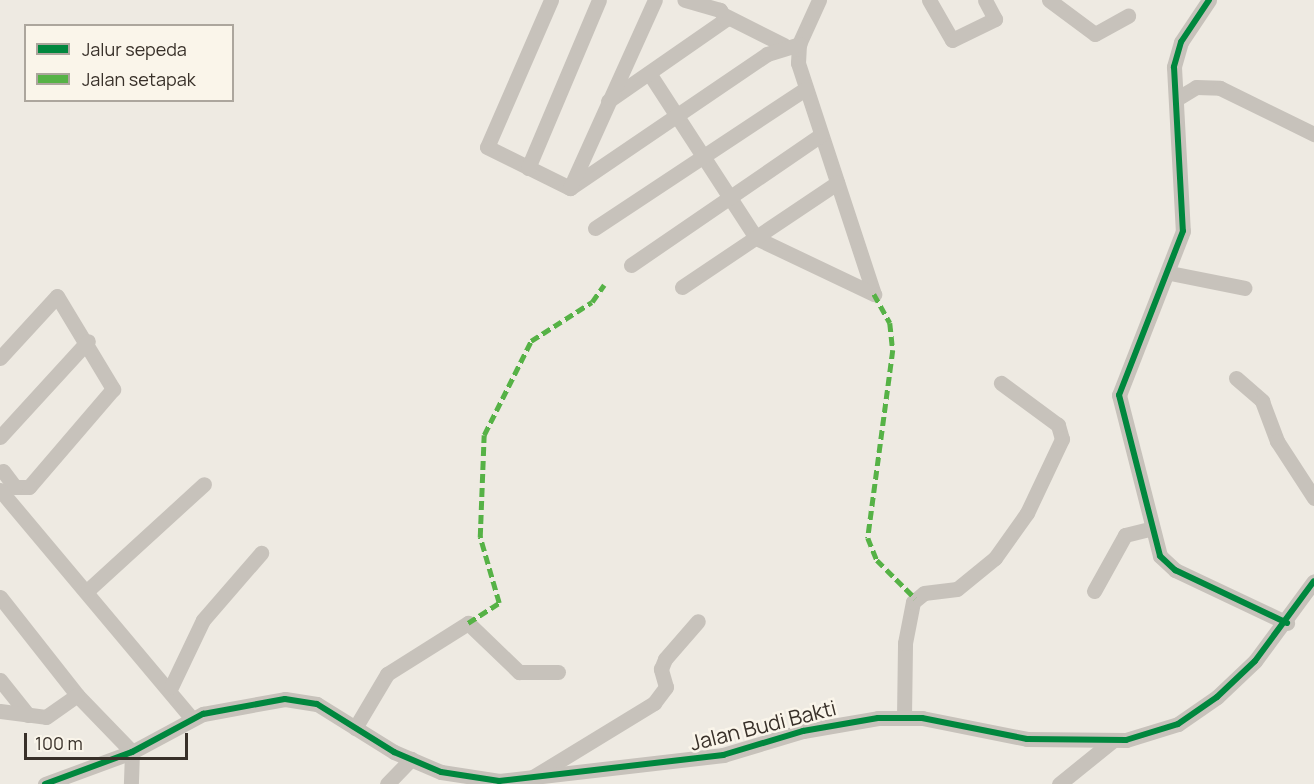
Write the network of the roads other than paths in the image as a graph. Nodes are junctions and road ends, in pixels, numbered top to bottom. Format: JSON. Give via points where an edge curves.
{"nodes":[{"id":1,"x":551,"y":0,"type":"edge"},
{"id":2,"x":599,"y":0,"type":"edge"},
{"id":3,"x":655,"y":0,"type":"edge"},
{"id":4,"x":684,"y":0,"type":"edge"},
{"id":5,"x":819,"y":0,"type":"edge"},
{"id":6,"x":929,"y":0,"type":"edge"},
{"id":7,"x":985,"y":0,"type":"edge"},
{"id":8,"x":1049,"y":0,"type":"edge"},
{"id":9,"x":1209,"y":0,"type":"edge"},
{"id":10,"x":726,"y":16,"type":"junction"},
{"id":11,"x":1128,"y":16,"type":"dead end"},
{"id":12,"x":792,"y":44,"type":"junction"},
{"id":13,"x":649,"y":73,"type":"junction"},
{"id":14,"x":805,"y":89,"type":"junction"},
{"id":15,"x":1178,"y":98,"type":"junction"},
{"id":16,"x":608,"y":101,"type":"junction"},
{"id":17,"x":674,"y":115,"type":"junction"},
{"id":18,"x":1314,"y":134,"type":"edge"},
{"id":19,"x":821,"y":135,"type":"junction"},
{"id":20,"x":702,"y":157,"type":"junction"},
{"id":21,"x":528,"y":168,"type":"junction"},
{"id":22,"x":837,"y":183,"type":"junction"},
{"id":23,"x":570,"y":188,"type":"junction"},
{"id":24,"x":729,"y":198,"type":"junction"},
{"id":25,"x":596,"y":228,"type":"dead end"},
{"id":26,"x":756,"y":238,"type":"junction"},
{"id":27,"x":631,"y":265,"type":"dead end"},
{"id":28,"x":1170,"y":273,"type":"junction"},
{"id":29,"x":682,"y":286,"type":"dead end"},
{"id":30,"x":1245,"y":288,"type":"dead end"},
{"id":31,"x":88,"y":341,"type":"junction"},
{"id":32,"x":0,"y":357,"type":"edge"},
{"id":33,"x":1236,"y":378,"type":"dead end"},
{"id":34,"x":1001,"y":383,"type":"dead end"},
{"id":35,"x":0,"y":437,"type":"edge"},
{"id":36,"x":1,"y":469,"type":"edge"},
{"id":37,"x":204,"y":484,"type":"dead end"},
{"id":38,"x":0,"y":490,"type":"edge"},
{"id":39,"x":1314,"y":498,"type":"edge"},
{"id":40,"x":1149,"y":529,"type":"junction"},
{"id":41,"x":261,"y":553,"type":"dead end"},
{"id":42,"x":1314,"y":581,"type":"edge"},
{"id":43,"x":88,"y":590,"type":"junction"},
{"id":44,"x":1094,"y":591,"type":"dead end"},
{"id":45,"x":0,"y":597,"type":"edge"},
{"id":46,"x":698,"y":621,"type":"dead end"},
{"id":47,"x":1287,"y":623,"type":"junction"},
{"id":48,"x":558,"y":672,"type":"dead end"},
{"id":49,"x":0,"y":680,"type":"edge"},
{"id":50,"x":171,"y":687,"type":"junction"},
{"id":51,"x":76,"y":695,"type":"junction"},
{"id":52,"x":0,"y":711,"type":"edge"},
{"id":53,"x":28,"y":715,"type":"junction"},
{"id":54,"x":904,"y":717,"type":"junction"},
{"id":55,"x":192,"y":719,"type":"junction"},
{"id":56,"x":355,"y":728,"type":"junction"},
{"id":57,"x":1111,"y":742,"type":"junction"},
{"id":58,"x":132,"y":752,"type":"junction"},
{"id":59,"x":411,"y":759,"type":"junction"},
{"id":60,"x":469,"y":781,"type":"edge"},
{"id":61,"x":525,"y":782,"type":"junction"},
{"id":62,"x":45,"y":784,"type":"edge"},
{"id":63,"x":131,"y":784,"type":"edge"},
{"id":64,"x":387,"y":784,"type":"edge"},
{"id":65,"x":1059,"y":784,"type":"edge"}],
"edges":[{"from":1,"to":21,"type":"street","via":[[487,147]]},
{"from":2,"to":21,"type":"street"},
{"from":3,"to":16,"type":"street"},
{"from":4,"to":10,"type":"street"},
{"from":5,"to":12,"type":"street"},
{"from":6,"to":7,"type":"street","via":[[952,40],[995,19]]},
{"from":8,"to":11,"type":"street","via":[[1095,34]]},
{"from":9,"to":15,"type":"street","via":[[1176,54]]},
{"from":10,"to":12,"type":"street"},
{"from":10,"to":13,"type":"street"},
{"from":12,"to":14,"type":"street"},
{"from":12,"to":17,"type":"street"},
{"from":13,"to":16,"type":"street"},
{"from":13,"to":17,"type":"street"},
{"from":14,"to":19,"type":"street"},
{"from":14,"to":20,"type":"street"},
{"from":15,"to":18,"type":"street","via":[[1196,87],[1220,88]]},
{"from":15,"to":28,"type":"street","via":[[1185,209]]},
{"from":16,"to":23,"type":"street"},
{"from":17,"to":20,"type":"street"},
{"from":17,"to":23,"type":"street"},
{"from":19,"to":22,"type":"street"},
{"from":19,"to":24,"type":"street"},
{"from":20,"to":24,"type":"street"},
{"from":20,"to":25,"type":"street"},
{"from":21,"to":23,"type":"street"},
{"from":22,"to":26,"type":"street"},
{"from":22,"to":26,"type":"street","via":[[873,294]]},
{"from":24,"to":26,"type":"street"},
{"from":24,"to":27,"type":"street"},
{"from":26,"to":29,"type":"street"},
{"from":28,"to":30,"type":"street"},
{"from":28,"to":40,"type":"street","via":[[1119,389]]},
{"from":31,"to":32,"type":"street","via":[[57,296]]},
{"from":31,"to":35,"type":"street"},
{"from":31,"to":36,"type":"street","via":[[113,389],[29,487],[15,487]]},
{"from":33,"to":39,"type":"street","via":[[1262,401],[1277,441]]},
{"from":34,"to":54,"type":"street","via":[[1058,425],[1061,444],[1027,513],[995,558],[957,589],[924,593],[913,602],[905,643]]},
{"from":37,"to":43,"type":"street"},
{"from":38,"to":43,"type":"street"},
{"from":40,"to":44,"type":"street","via":[[1132,530],[1122,539]]},
{"from":40,"to":47,"type":"street","via":[[1168,565]]},
{"from":41,"to":50,"type":"street","via":[[203,620]]},
{"from":42,"to":47,"type":"street","name":"Jalan Budi Bakti"},
{"from":43,"to":50,"type":"street"},
{"from":45,"to":51,"type":"street"},
{"from":46,"to":61,"type":"street","via":[[665,659],[661,669],[666,687],[654,703]]},
{"from":47,"to":57,"type":"street","name":"Jalan Budi Bakti","via":[[1236,681],[1197,711],[1165,729]]},
{"from":48,"to":56,"type":"street","via":[[519,672],[468,623],[387,674]]},
{"from":49,"to":53,"type":"street"},
{"from":50,"to":55,"type":"street"},
{"from":51,"to":53,"type":"street","via":[[46,717]]},
{"from":51,"to":58,"type":"street"},
{"from":52,"to":53,"type":"street"},
{"from":54,"to":57,"type":"street","name":"Jalan Budi Bakti","via":[[1027,739]]},
{"from":54,"to":61,"type":"street","name":"Jalan Budi Bakti","via":[[832,724],[723,755]]},
{"from":55,"to":56,"type":"street","name":"Jalan Budi Bakti","via":[[246,705],[297,700],[317,704]]},
{"from":55,"to":58,"type":"street","name":"Jalan Budi Bakti"},
{"from":56,"to":59,"type":"street","name":"Jalan Budi Bakti"},
{"from":57,"to":65,"type":"street"},
{"from":58,"to":62,"type":"street","name":"Jalan Budi Bakti"},
{"from":58,"to":63,"type":"street"},
{"from":59,"to":60,"type":"street","name":"Jalan Budi Bakti"},
{"from":59,"to":64,"type":"street"},
{"from":60,"to":61,"type":"street","name":"Jalan Budi Bakti"}]}
